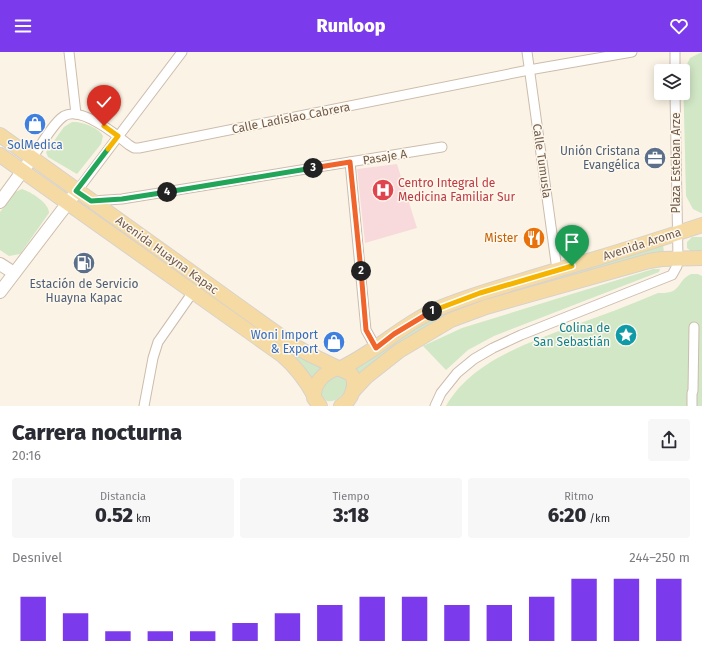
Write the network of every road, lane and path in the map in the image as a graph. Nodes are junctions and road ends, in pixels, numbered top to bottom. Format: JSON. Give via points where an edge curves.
{"nodes":[{"id":1,"x":69,"y":52,"type":"edge"},
{"id":2,"x":182,"y":52,"type":"edge"},
{"id":3,"x":527,"y":52,"type":"edge"},
{"id":4,"x":632,"y":52,"type":"edge"},
{"id":5,"x":675,"y":52,"type":"edge"},
{"id":6,"x":675,"y":64,"type":"edge"},
{"id":7,"x":529,"y":70,"type":"junction"},
{"id":8,"x":675,"y":100,"type":"edge"},
{"id":9,"x":76,"y":114,"type":"junction"},
{"id":10,"x":0,"y":135,"type":"edge"},
{"id":11,"x":118,"y":136,"type":"junction"},
{"id":12,"x":442,"y":147,"type":"dead end"},
{"id":13,"x":0,"y":155,"type":"edge"},
{"id":14,"x":32,"y":158,"type":"junction"},
{"id":15,"x":350,"y":162,"type":"junction"},
{"id":16,"x":23,"y":171,"type":"junction"},
{"id":17,"x":76,"y":191,"type":"junction"},
{"id":18,"x":91,"y":201,"type":"junction"},
{"id":19,"x":0,"y":202,"type":"edge"},
{"id":20,"x":67,"y":203,"type":"junction"},
{"id":21,"x":702,"y":225,"type":"edge"},
{"id":22,"x":676,"y":234,"type":"junction"},
{"id":23,"x":678,"y":258,"type":"junction"},
{"id":24,"x":701,"y":259,"type":"edge"},
{"id":25,"x":0,"y":264,"type":"edge"},
{"id":26,"x":557,"y":270,"type":"junction"},
{"id":27,"x":14,"y":273,"type":"junction"},
{"id":28,"x":0,"y":292,"type":"edge"},
{"id":29,"x":193,"y":292,"type":"junction"},
{"id":30,"x":694,"y":327,"type":"dead end"},
{"id":31,"x":376,"y":348,"type":"junction"},
{"id":32,"x":339,"y":368,"type":"junction"},
{"id":33,"x":353,"y":391,"type":"junction"},
{"id":34,"x":316,"y":401,"type":"edge"},
{"id":35,"x":144,"y":406,"type":"edge"},
{"id":36,"x":343,"y":406,"type":"edge"},
{"id":37,"x":435,"y":406,"type":"edge"},
{"id":38,"x":692,"y":406,"type":"edge"}],
"edges":[{"from":1,"to":9,"type":"street"},
{"from":2,"to":11,"type":"street"},
{"from":3,"to":7,"type":"street","name":"Calle Tumusla"},
{"from":4,"to":7,"type":"street","name":"Calle Ladislao Cabrera"},
{"from":5,"to":6,"type":"street"},
{"from":7,"to":11,"type":"street","name":"Calle Ladislao Cabrera","via":[[139,148],[134,148]]},
{"from":7,"to":26,"type":"street","name":"Calle Tumusla"},
{"from":8,"to":22,"type":"street","name":"Plaza Esteban Arze"},
{"from":9,"to":11,"type":"street","name":"Calle Ladislao Cabrera","via":[[104,126]]},
{"from":9,"to":14,"type":"street","via":[[64,116]]},
{"from":10,"to":14,"type":"main road","name":"Avenida Huayna Kapac"},
{"from":11,"to":17,"type":"street"},
{"from":12,"to":15,"type":"street","name":"Pasaje A"},
{"from":13,"to":16,"type":"main road","name":"Avenida Huayna Kapac"},
{"from":14,"to":16,"type":"street"},
{"from":14,"to":17,"type":"main road","name":"Avenida Huayna Kapac"},
{"from":15,"to":18,"type":"street","name":"Pasaje A","via":[[122,199]]},
{"from":15,"to":31,"type":"street","via":[[366,330]]},
{"from":16,"to":19,"type":"street"},
{"from":16,"to":20,"type":"main road","name":"Avenida Huayna Kapac"},
{"from":17,"to":18,"type":"main road","name":"Avenida Huayna Kapac"},
{"from":17,"to":20,"type":"street"},
{"from":18,"to":32,"type":"main road","name":"Avenida Huayna Kapac","via":[[293,345]]},
{"from":20,"to":27,"type":"street"},
{"from":20,"to":29,"type":"main road","name":"Avenida Huayna Kapac"},
{"from":21,"to":22,"type":"main road","name":"Avenida Aroma"},
{"from":22,"to":23,"type":"street","name":"Plaza Esteban Arze"},
{"from":22,"to":26,"type":"main road","name":"Avenida Aroma"},
{"from":23,"to":24,"type":"main road","name":"Avenida Aroma"},
{"from":23,"to":33,"type":"main road","name":"Avenida Aroma","via":[[631,266],[450,320],[399,351],[366,377]]},
{"from":23,"to":37,"type":"street","via":[[672,275],[665,279],[521,335],[474,359],[457,373]]},
{"from":25,"to":27,"type":"street"},
{"from":26,"to":31,"type":"main road","name":"Avenida Aroma","via":[[440,307],[418,318]]},
{"from":27,"to":28,"type":"street"},
{"from":29,"to":34,"type":"main road","name":"Avenida Huayna Kapac","via":[[292,364],[304,378]]},
{"from":29,"to":35,"type":"street","via":[[158,342]]},
{"from":30,"to":38,"type":"street"},
{"from":31,"to":32,"type":"main road","name":"Avenida Aroma"},
{"from":32,"to":33,"type":"main road","name":"Avenida Huayna Kapac","via":[[353,376]]},
{"from":32,"to":34,"type":"main road","name":"Avenida Aroma","via":[[322,376],[317,384]]},
{"from":33,"to":36,"type":"main road","name":"Avenida Aroma"}]}
